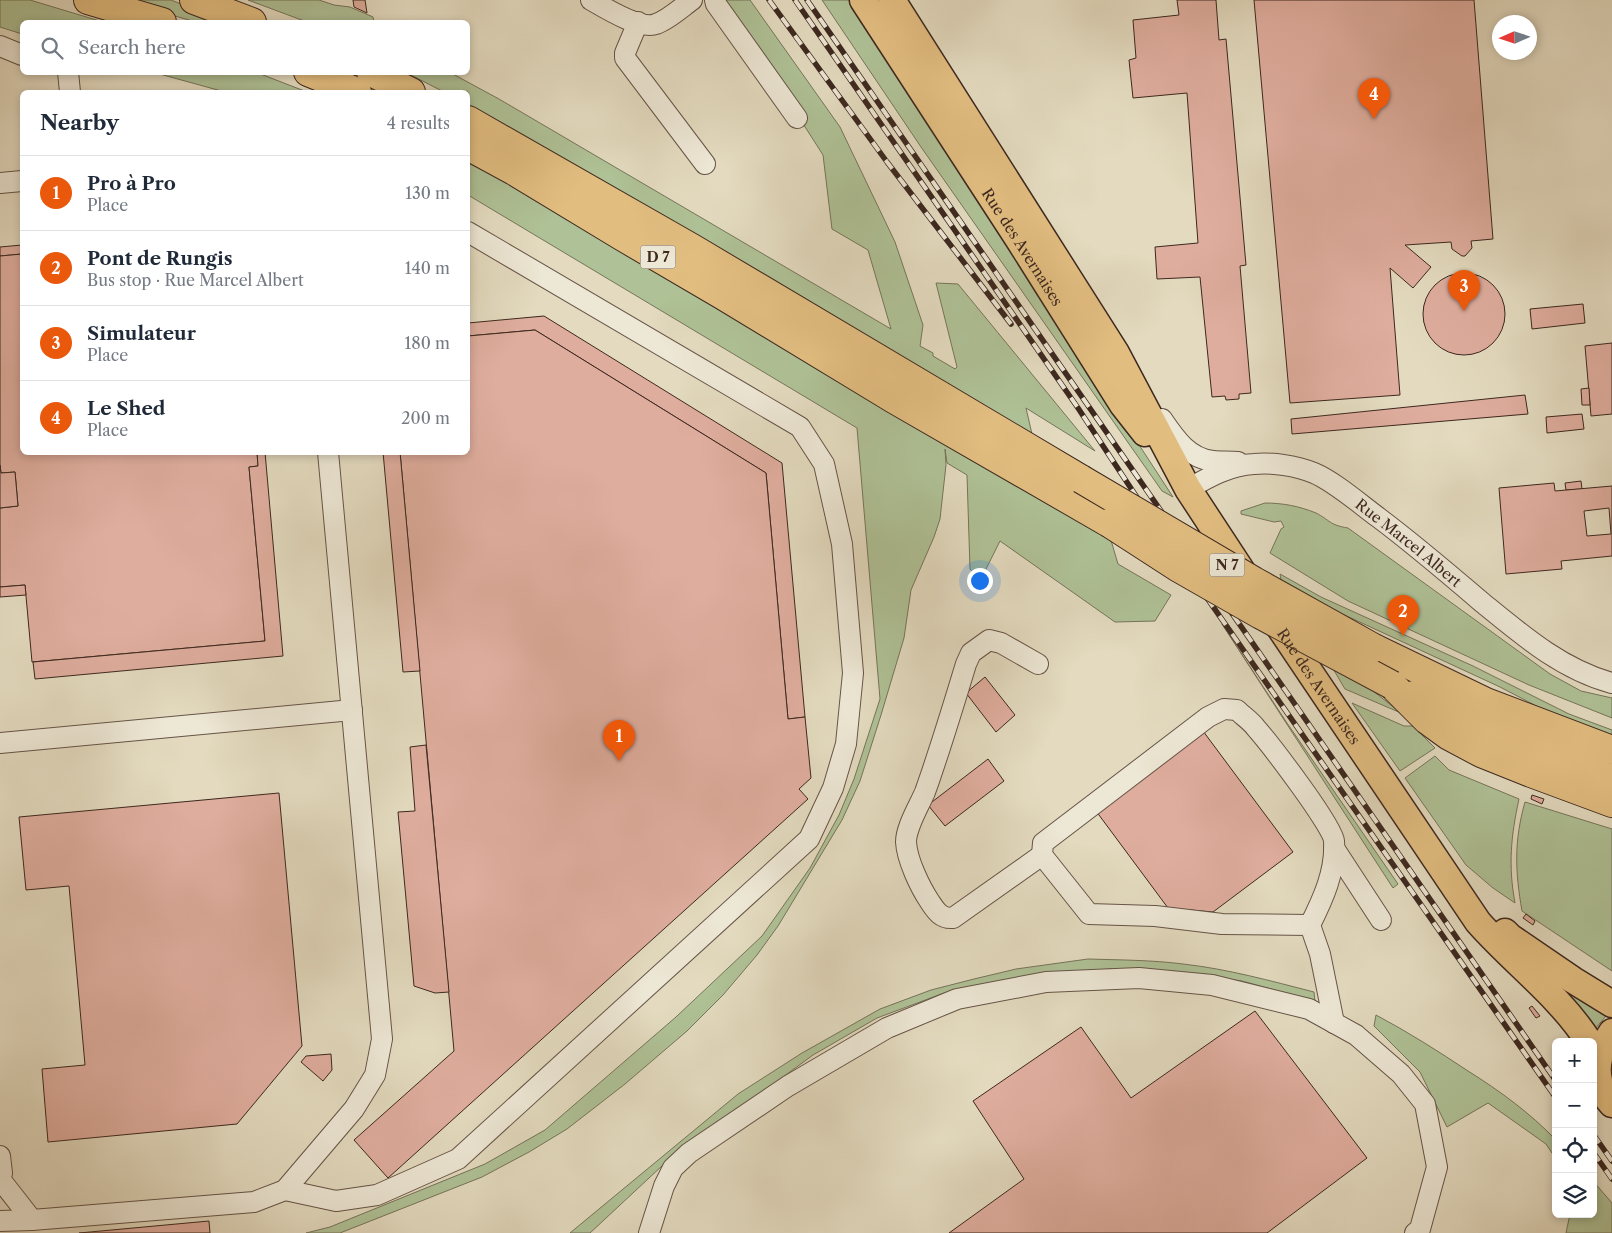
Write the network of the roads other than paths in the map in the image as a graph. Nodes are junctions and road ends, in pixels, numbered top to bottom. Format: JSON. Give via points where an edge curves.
{"nodes":[{"id":1,"x":88,"y":0,"type":"edge"},
{"id":2,"x":194,"y":0,"type":"edge"},
{"id":3,"x":591,"y":0,"type":"edge"},
{"id":4,"x":692,"y":0,"type":"edge"},
{"id":5,"x":715,"y":0,"type":"edge"},
{"id":6,"x":863,"y":0,"type":"edge"},
{"id":7,"x":892,"y":0,"type":"edge"},
{"id":8,"x":155,"y":20,"type":"edge"},
{"id":9,"x":247,"y":20,"type":"edge"},
{"id":10,"x":638,"y":22,"type":"junction"},
{"id":11,"x":0,"y":46,"type":"edge"},
{"id":12,"x":20,"y":54,"type":"edge"},
{"id":13,"x":68,"y":75,"type":"edge"},
{"id":14,"x":315,"y":75,"type":"edge"},
{"id":15,"x":377,"y":75,"type":"edge"},
{"id":16,"x":70,"y":90,"type":"edge"},
{"id":17,"x":352,"y":90,"type":"edge"},
{"id":18,"x":407,"y":90,"type":"edge"},
{"id":19,"x":797,"y":118,"type":"dead end"},
{"id":20,"x":470,"y":121,"type":"edge"},
{"id":21,"x":470,"y":147,"type":"edge"},
{"id":22,"x":705,"y":164,"type":"dead end"},
{"id":23,"x":20,"y":181,"type":"edge"},
{"id":24,"x":0,"y":184,"type":"edge"},
{"id":25,"x":470,"y":233,"type":"edge"},
{"id":26,"x":846,"y":341,"type":"joint"},
{"id":27,"x":1117,"y":354,"type":"junction"},
{"id":28,"x":847,"y":371,"type":"joint"},
{"id":29,"x":328,"y":455,"type":"edge"},
{"id":30,"x":1254,"y":464,"type":"junction"},
{"id":31,"x":1188,"y":489,"type":"junction"},
{"id":32,"x":1038,"y":664,"type":"dead end"},
{"id":33,"x":1612,"y":683,"type":"edge"},
{"id":34,"x":1392,"y":685,"type":"junction"},
{"id":35,"x":352,"y":710,"type":"junction"},
{"id":36,"x":0,"y":744,"type":"edge"},
{"id":37,"x":1612,"y":750,"type":"edge"},
{"id":38,"x":1612,"y":779,"type":"edge"},
{"id":39,"x":1612,"y":803,"type":"edge"},
{"id":40,"x":1334,"y":848,"type":"junction"},
{"id":41,"x":1042,"y":855,"type":"junction"},
{"id":42,"x":1453,"y":883,"type":"junction"},
{"id":43,"x":1381,"y":920,"type":"dead end"},
{"id":44,"x":1310,"y":925,"type":"junction"},
{"id":45,"x":1612,"y":1004,"type":"edge"},
{"id":46,"x":1334,"y":1023,"type":"junction"},
{"id":47,"x":1612,"y":1032,"type":"edge"},
{"id":48,"x":1587,"y":1038,"type":"edge"},
{"id":49,"x":1597,"y":1047,"type":"edge"},
{"id":50,"x":1597,"y":1067,"type":"edge"},
{"id":51,"x":1612,"y":1104,"type":"edge"},
{"id":52,"x":0,"y":1156,"type":"edge"},
{"id":53,"x":0,"y":1179,"type":"edge"},
{"id":54,"x":285,"y":1190,"type":"junction"},
{"id":55,"x":32,"y":1220,"type":"junction"},
{"id":56,"x":0,"y":1221,"type":"edge"},
{"id":57,"x":649,"y":1233,"type":"edge"},
{"id":58,"x":1415,"y":1233,"type":"edge"}],
"edges":[{"from":1,"to":8,"type":"highway"},
{"from":2,"to":9,"type":"highway"},
{"from":3,"to":10,"type":"street"},
{"from":4,"to":10,"type":"street","via":[[658,24],[648,26]]},
{"from":5,"to":19,"type":"street"},
{"from":6,"to":31,"type":"main road","name":"Rue des Avernaises","via":[[1123,405]]},
{"from":7,"to":27,"type":"main road","name":"Rue des Avernaises"},
{"from":10,"to":22,"type":"street","via":[[625,58]]},
{"from":11,"to":12,"type":"street"},
{"from":13,"to":16,"type":"street"},
{"from":14,"to":17,"type":"highway"},
{"from":15,"to":18,"type":"highway"},
{"from":20,"to":26,"type":"highway","number":"D 7","via":[[692,248]]},
{"from":21,"to":28,"type":"highway","number":"D 7"},
{"from":23,"to":24,"type":"street"},
{"from":25,"to":54,"type":"street","via":[[800,426],[824,464],[842,544],[853,673],[846,744],[833,788],[809,839],[458,1159],[377,1195],[336,1201]]},
{"from":26,"to":37,"type":"highway","number":"N 7","bridge":true,"via":[[1374,648],[1486,702]]},
{"from":27,"to":30,"type":"street","via":[[1173,436],[1191,454],[1215,461]]},
{"from":27,"to":31,"type":"main road","name":"Rue des Avernaises"},
{"from":28,"to":34,"type":"highway","number":"N 7","bridge":true,"via":[[1109,523],[1177,567]]},
{"from":29,"to":35,"type":"street"},
{"from":30,"to":31,"type":"street","name":"Rue Marcel Albert","via":[[1229,468]]},
{"from":30,"to":33,"type":"street","name":"Rue Marcel Albert","via":[[1314,473],[1395,530],[1548,654]]},
{"from":31,"to":42,"type":"main road","name":"Rue des Avernaises"},
{"from":32,"to":41,"type":"street","via":[[1001,643],[989,640],[972,653],[906,841],[923,891],[939,915],[948,918],[953,918]]},
{"from":34,"to":38,"type":"highway","number":"N 7","via":[[1482,728]]},
{"from":34,"to":39,"type":"highway","via":[[1427,720],[1449,736],[1481,753]]},
{"from":35,"to":36,"type":"street"},
{"from":35,"to":54,"type":"street","via":[[382,1039],[375,1075],[354,1108]]},
{"from":40,"to":41,"type":"street","via":[[1334,839],[1323,818],[1255,726],[1237,710],[1224,710],[1208,717],[1043,843]]},
{"from":40,"to":43,"type":"street"},
{"from":40,"to":44,"type":"street","via":[[1334,863]]},
{"from":41,"to":44,"type":"street","via":[[1089,914],[1156,916],[1222,924]]},
{"from":42,"to":45,"type":"main road","name":"Rue des Avernaises","via":[[1510,937]]},
{"from":42,"to":48,"type":"main road","name":"Rue des Avernaises","via":[[1478,922],[1560,1004]]},
{"from":44,"to":46,"type":"street","via":[[1320,954]]},
{"from":46,"to":57,"type":"street","via":[[1309,1009],[1212,985],[1139,978],[1046,982],[957,999],[887,1028],[788,1086],[689,1153],[673,1168]]},
{"from":46,"to":58,"type":"street","via":[[1356,1035],[1401,1074],[1425,1104],[1437,1167],[1420,1229]]},
{"from":47,"to":49,"type":"main road"},
{"from":50,"to":51,"type":"main road","via":[[1602,1089]]},
{"from":52,"to":53,"type":"street"},
{"from":53,"to":55,"type":"street"},
{"from":54,"to":55,"type":"street","via":[[254,1202]]},
{"from":55,"to":56,"type":"street"}]}
